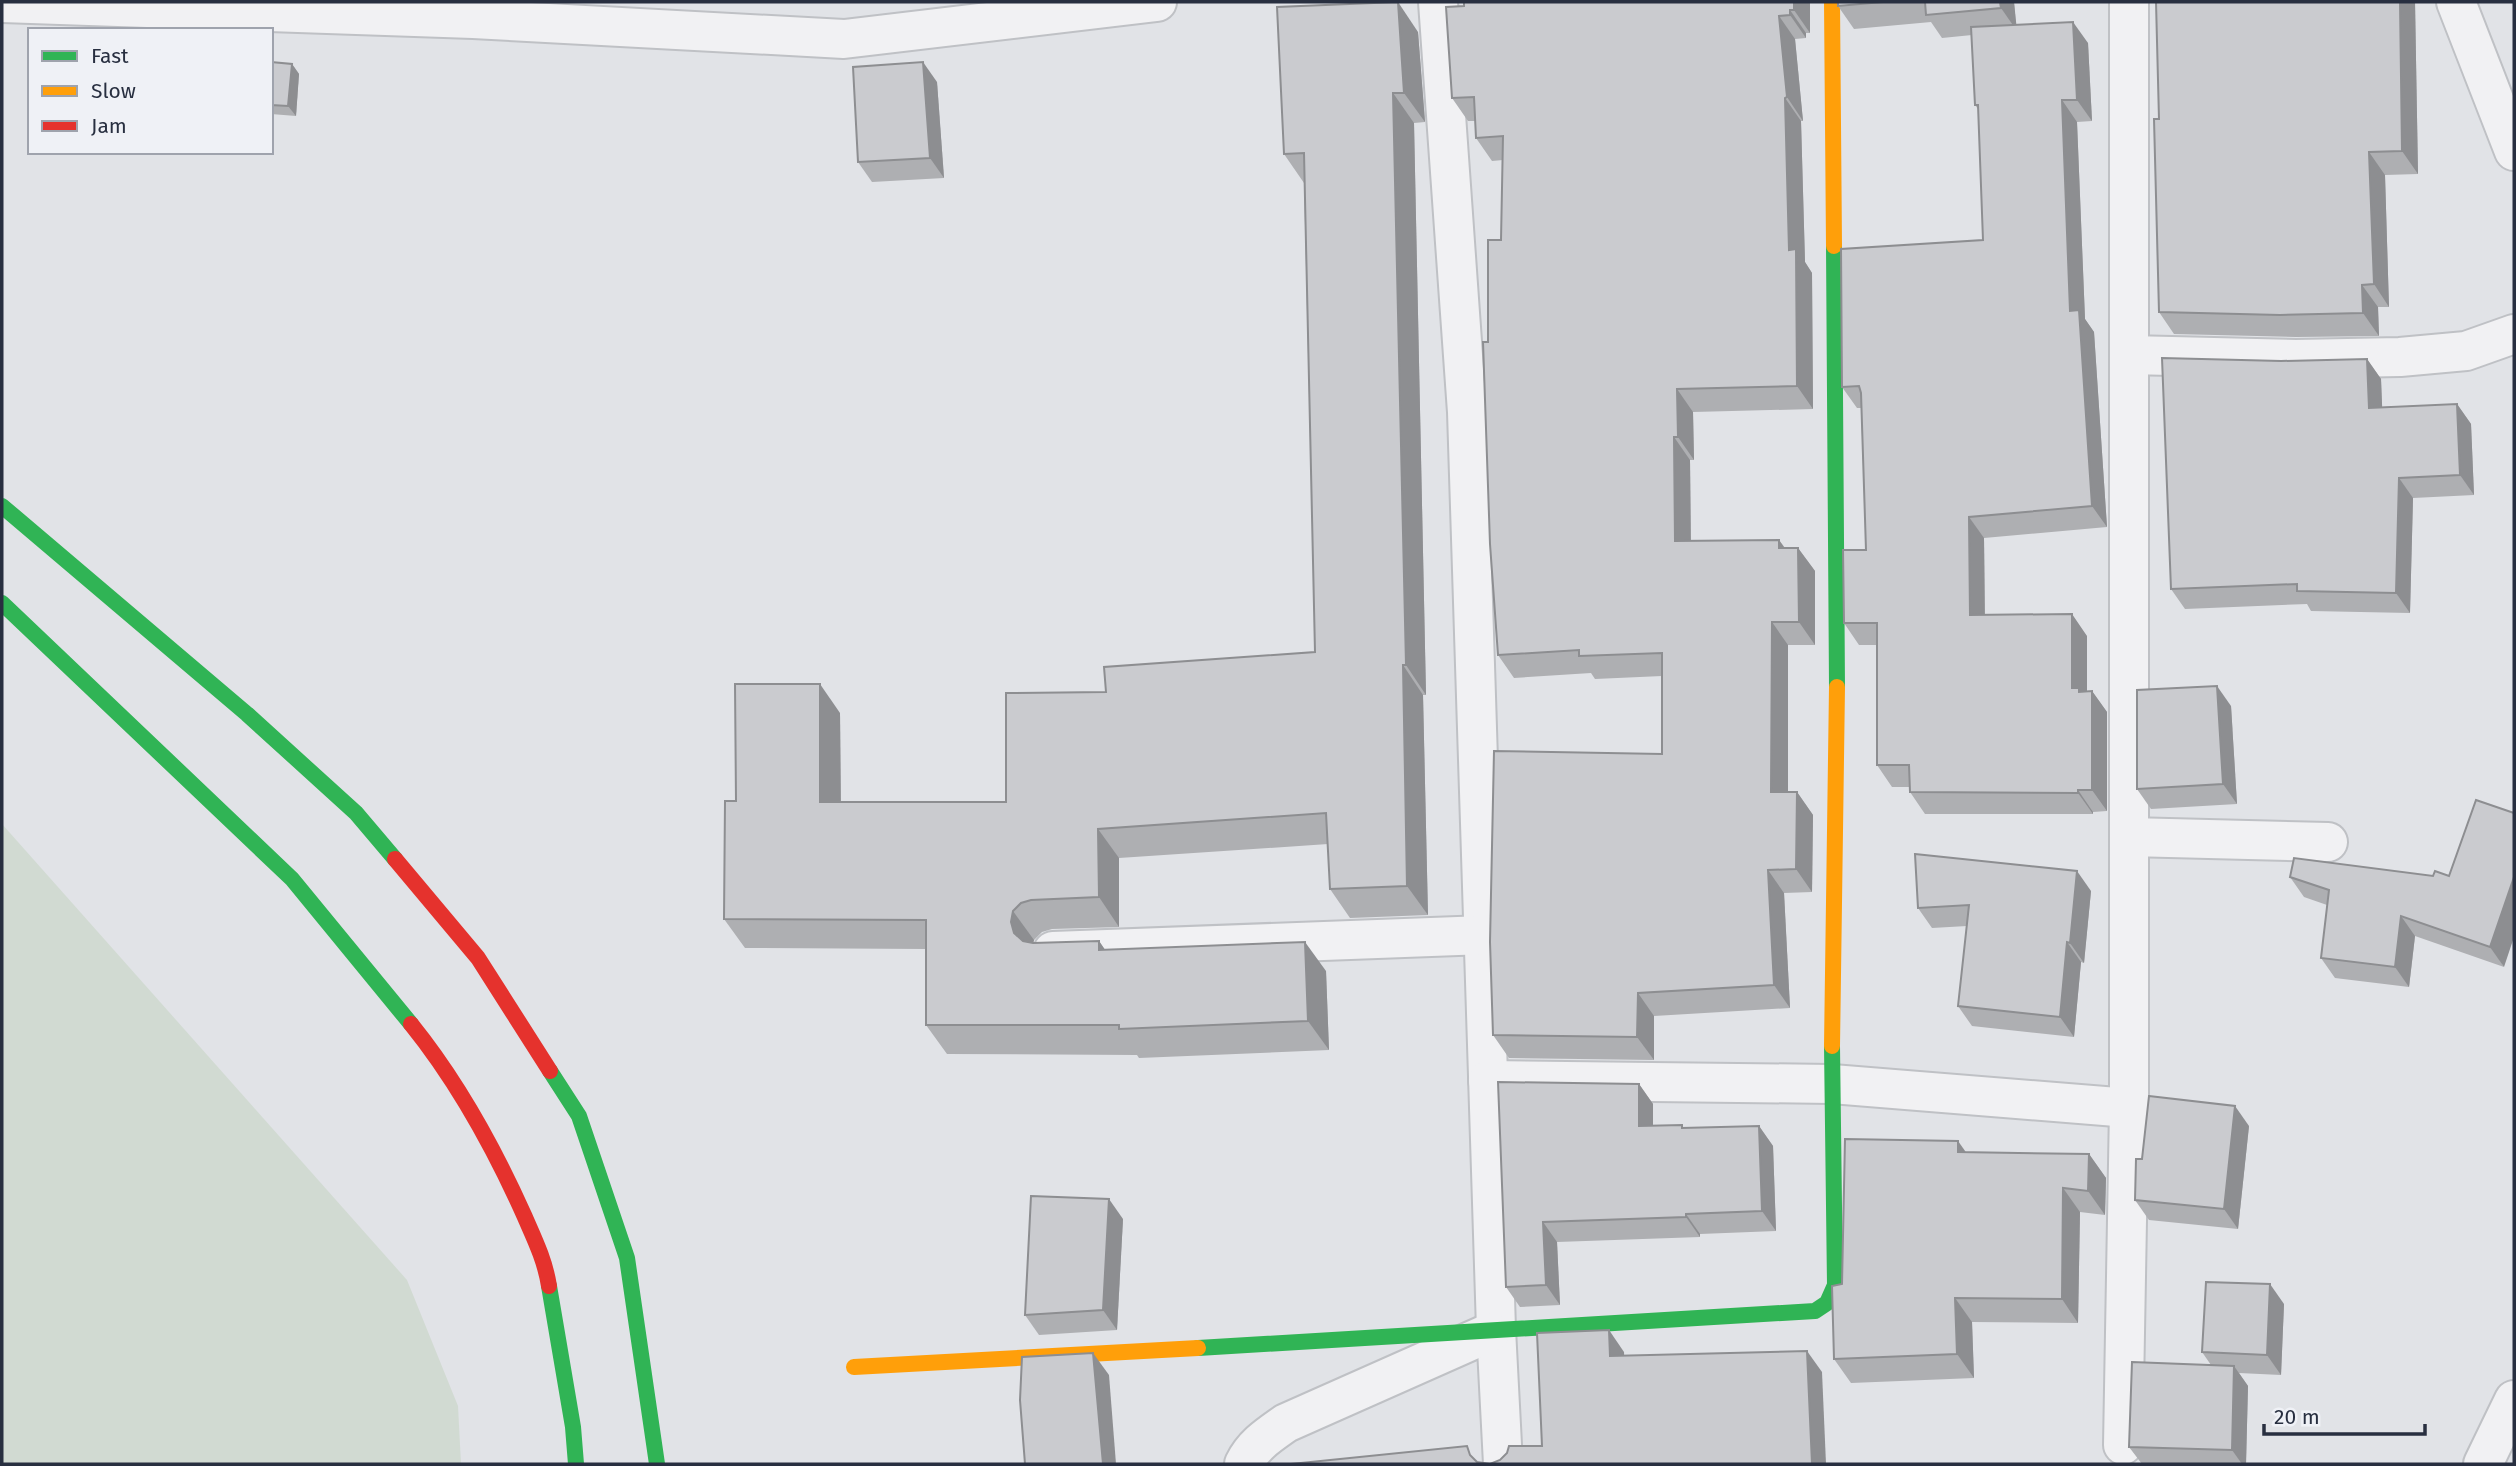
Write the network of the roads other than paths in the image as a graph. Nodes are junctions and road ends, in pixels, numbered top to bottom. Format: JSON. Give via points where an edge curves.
{"nodes":[{"id":1,"x":1157,"y":2,"type":"edge"},
{"id":2,"x":1438,"y":2,"type":"edge"},
{"id":3,"x":1832,"y":2,"type":"edge"},
{"id":4,"x":2129,"y":2,"type":"edge"},
{"id":5,"x":2456,"y":2,"type":"edge"},
{"id":6,"x":2,"y":3,"type":"edge"},
{"id":7,"x":982,"y":12,"type":"edge"},
{"id":8,"x":2514,"y":151,"type":"edge"},
{"id":9,"x":2514,"y":334,"type":"edge"},
{"id":10,"x":2129,"y":355,"type":"junction"},
{"id":11,"x":2,"y":506,"type":"edge"},
{"id":12,"x":2,"y":603,"type":"edge"},
{"id":13,"x":2129,"y":837,"type":"junction"},
{"id":14,"x":2328,"y":842,"type":"dead end"},
{"id":15,"x":1485,"y":935,"type":"junction"},
{"id":16,"x":1053,"y":951,"type":"edge"},
{"id":17,"x":1488,"y":1080,"type":"junction"},
{"id":18,"x":1832,"y":1084,"type":"junction"},
{"id":19,"x":2129,"y":1108,"type":"junction"},
{"id":20,"x":1496,"y":1329,"type":"junction"},
{"id":21,"x":854,"y":1367,"type":"dead end"},
{"id":22,"x":2514,"y":1400,"type":"edge"},
{"id":23,"x":2123,"y":1445,"type":"dead end"},
{"id":24,"x":576,"y":1464,"type":"edge"},
{"id":25,"x":657,"y":1464,"type":"edge"},
{"id":26,"x":1244,"y":1464,"type":"edge"},
{"id":27,"x":1503,"y":1464,"type":"edge"},
{"id":28,"x":2483,"y":1464,"type":"edge"}],
"edges":[{"from":1,"to":7,"type":"street"},
{"from":2,"to":15,"type":"street","via":[[1467,412]]},
{"from":3,"to":18,"type":"main road","via":[[1837,650]]},
{"from":4,"to":10,"type":"street"},
{"from":5,"to":8,"type":"street"},
{"from":6,"to":7,"type":"street","via":[[473,19],[844,39]]},
{"from":9,"to":10,"type":"street","via":[[2466,351],[2400,357]]},
{"from":10,"to":13,"type":"street"},
{"from":11,"to":25,"type":"main road","via":[[356,813],[478,958],[579,1116],[627,1258]]},
{"from":12,"to":24,"type":"main road","via":[[292,879],[427,1044],[498,1157],[546,1265]]},
{"from":13,"to":14,"type":"street"},
{"from":13,"to":19,"type":"street"},
{"from":15,"to":16,"type":"street"},
{"from":15,"to":17,"type":"street"},
{"from":17,"to":18,"type":"street"},
{"from":17,"to":20,"type":"street"},
{"from":18,"to":19,"type":"street"},
{"from":18,"to":20,"type":"main road","via":[[1835,1286],[1822,1309]]},
{"from":19,"to":23,"type":"street"},
{"from":20,"to":21,"type":"main road"},
{"from":20,"to":26,"type":"street","via":[[1286,1423],[1249,1453]]},
{"from":20,"to":27,"type":"street"},
{"from":22,"to":28,"type":"street"}]}
